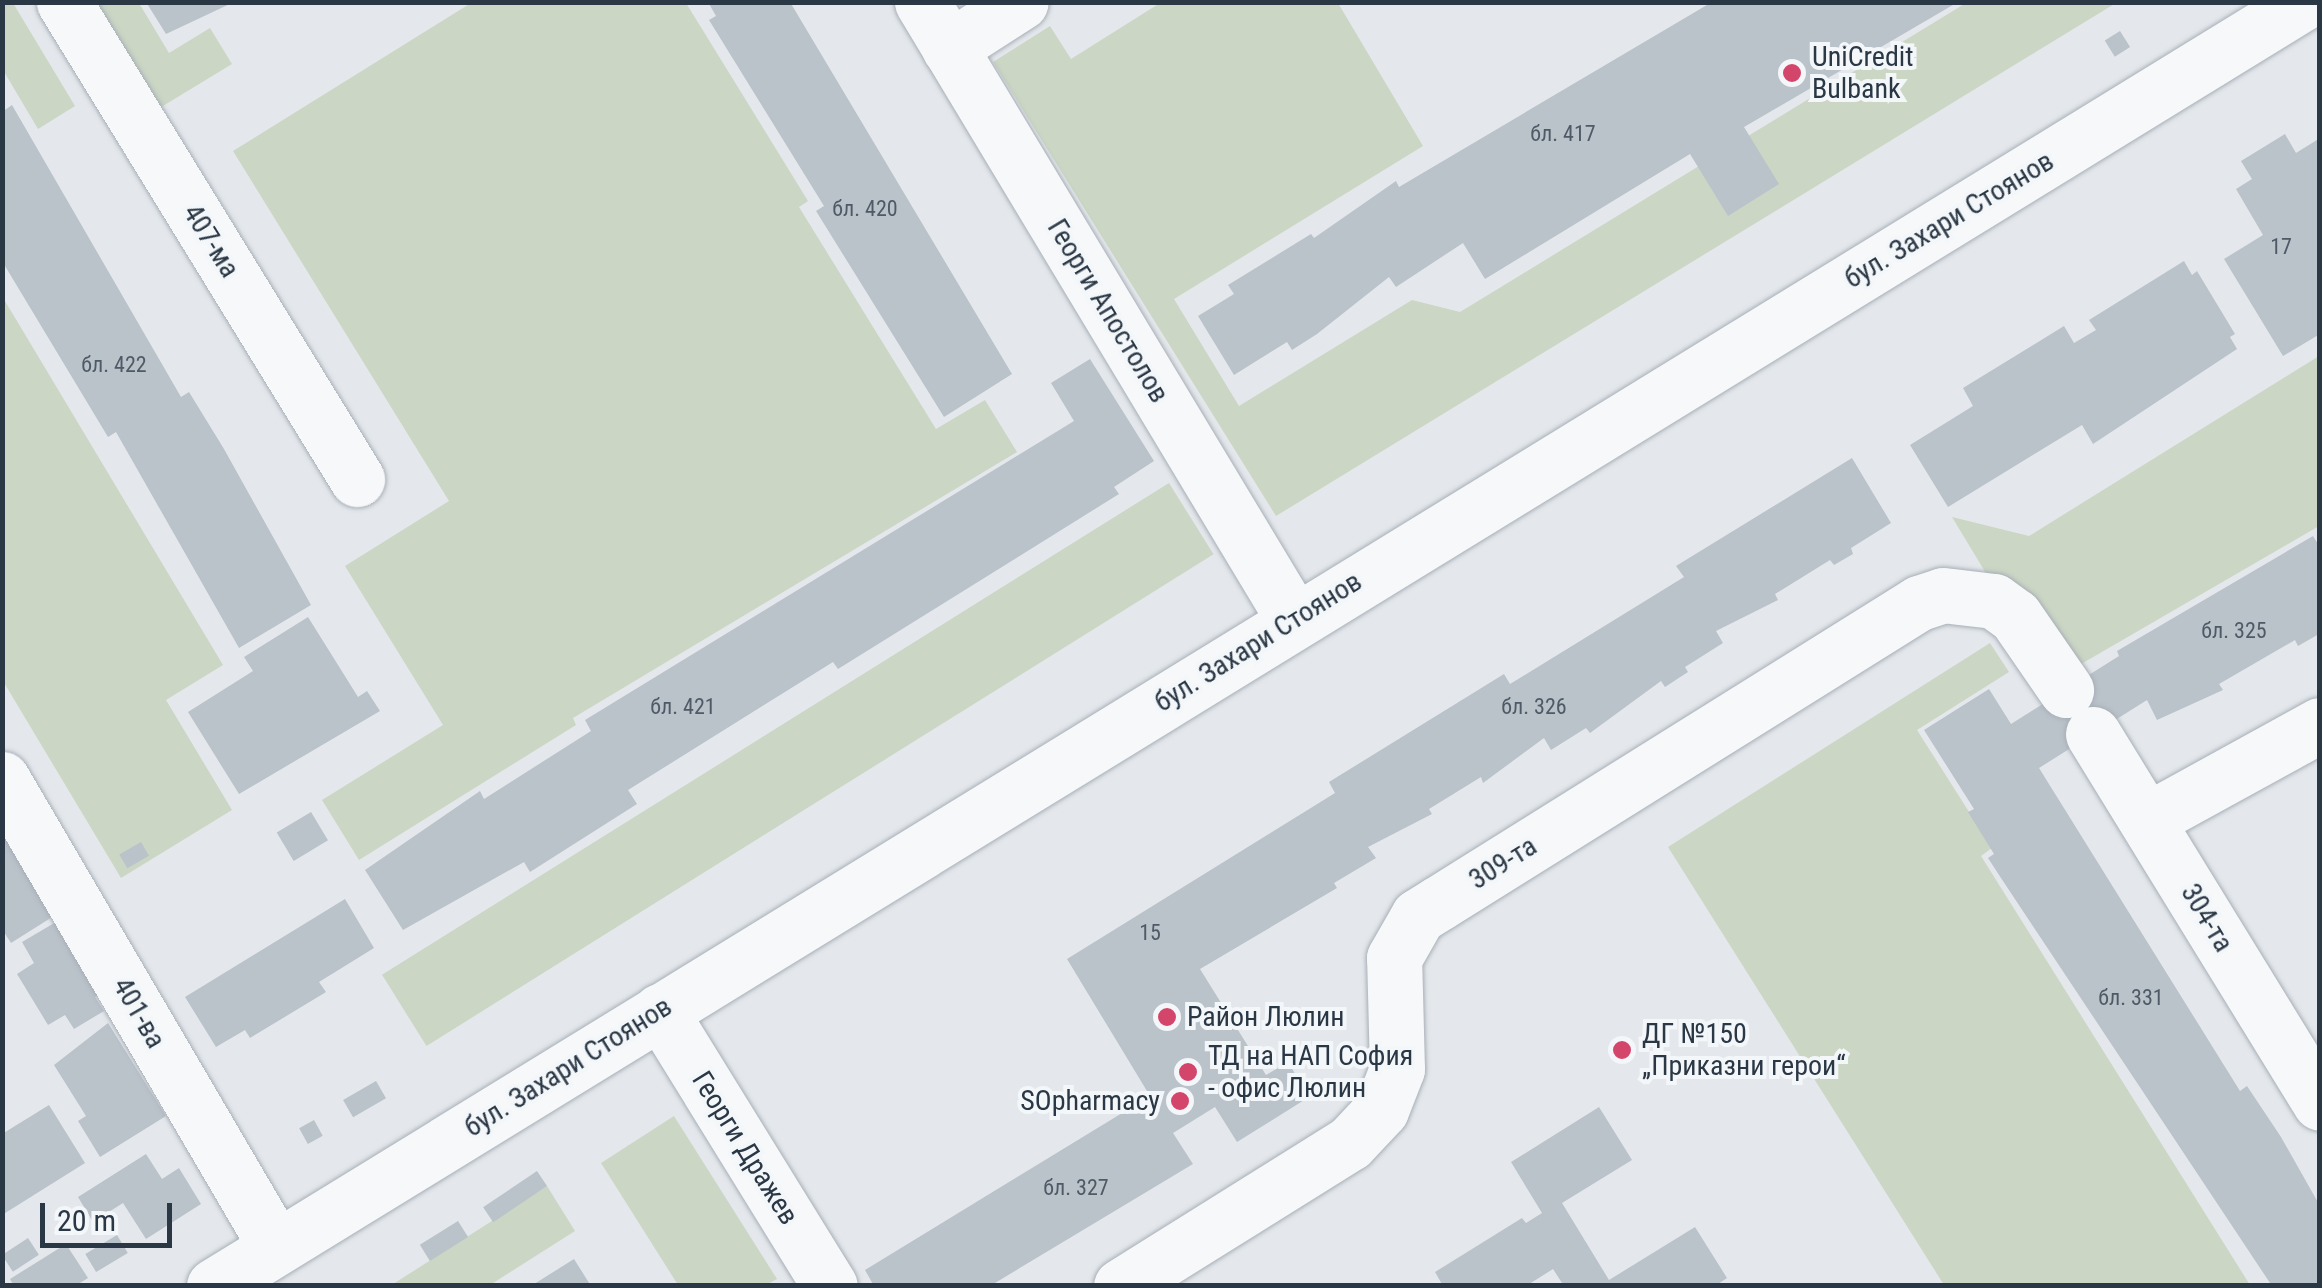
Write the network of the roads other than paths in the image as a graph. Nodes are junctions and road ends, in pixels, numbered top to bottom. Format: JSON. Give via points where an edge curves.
{"nodes":[{"id":1,"x":64,"y":2,"type":"edge"},
{"id":2,"x":1021,"y":2,"type":"edge"},
{"id":3,"x":2304,"y":2,"type":"edge"},
{"id":4,"x":935,"y":25,"type":"edge"},
{"id":5,"x":358,"y":480,"type":"dead end"},
{"id":6,"x":1294,"y":620,"type":"junction"},
{"id":7,"x":2031,"y":636,"type":"joint"},
{"id":8,"x":2320,"y":726,"type":"edge"},
{"id":9,"x":2,"y":779,"type":"edge"},
{"id":10,"x":2147,"y":820,"type":"junction"},
{"id":11,"x":660,"y":1011,"type":"junction"},
{"id":12,"x":2320,"y":1102,"type":"edge"},
{"id":13,"x":276,"y":1247,"type":"junction"},
{"id":14,"x":214,"y":1286,"type":"edge"},
{"id":15,"x":830,"y":1286,"type":"edge"},
{"id":16,"x":1121,"y":1286,"type":"edge"}],
"edges":[{"from":1,"to":5,"type":"street","name":"407-ма"},
{"from":2,"to":4,"type":"street"},
{"from":3,"to":6,"type":"street","name":"бул. Захари Стоянов"},
{"from":4,"to":6,"type":"street","name":"Георги Апостолов"},
{"from":6,"to":11,"type":"street","name":"бул. Захари Стоянов"},
{"from":7,"to":10,"type":"street","name":"304-та"},
{"from":7,"to":16,"type":"street","name":"309-та","via":[[1994,601],[1956,594],[1919,604],[1418,916],[1394,958],[1397,1069],[1380,1110],[1350,1144]]},
{"from":8,"to":10,"type":"street"},
{"from":9,"to":13,"type":"street","name":"401-ва"},
{"from":10,"to":12,"type":"street","name":"304-та"},
{"from":11,"to":13,"type":"street","name":"бул. Захари Стоянов"},
{"from":11,"to":15,"type":"street","name":"Георги Дражев"},
{"from":13,"to":14,"type":"street","name":"бул. Захари Стоянов"}]}
